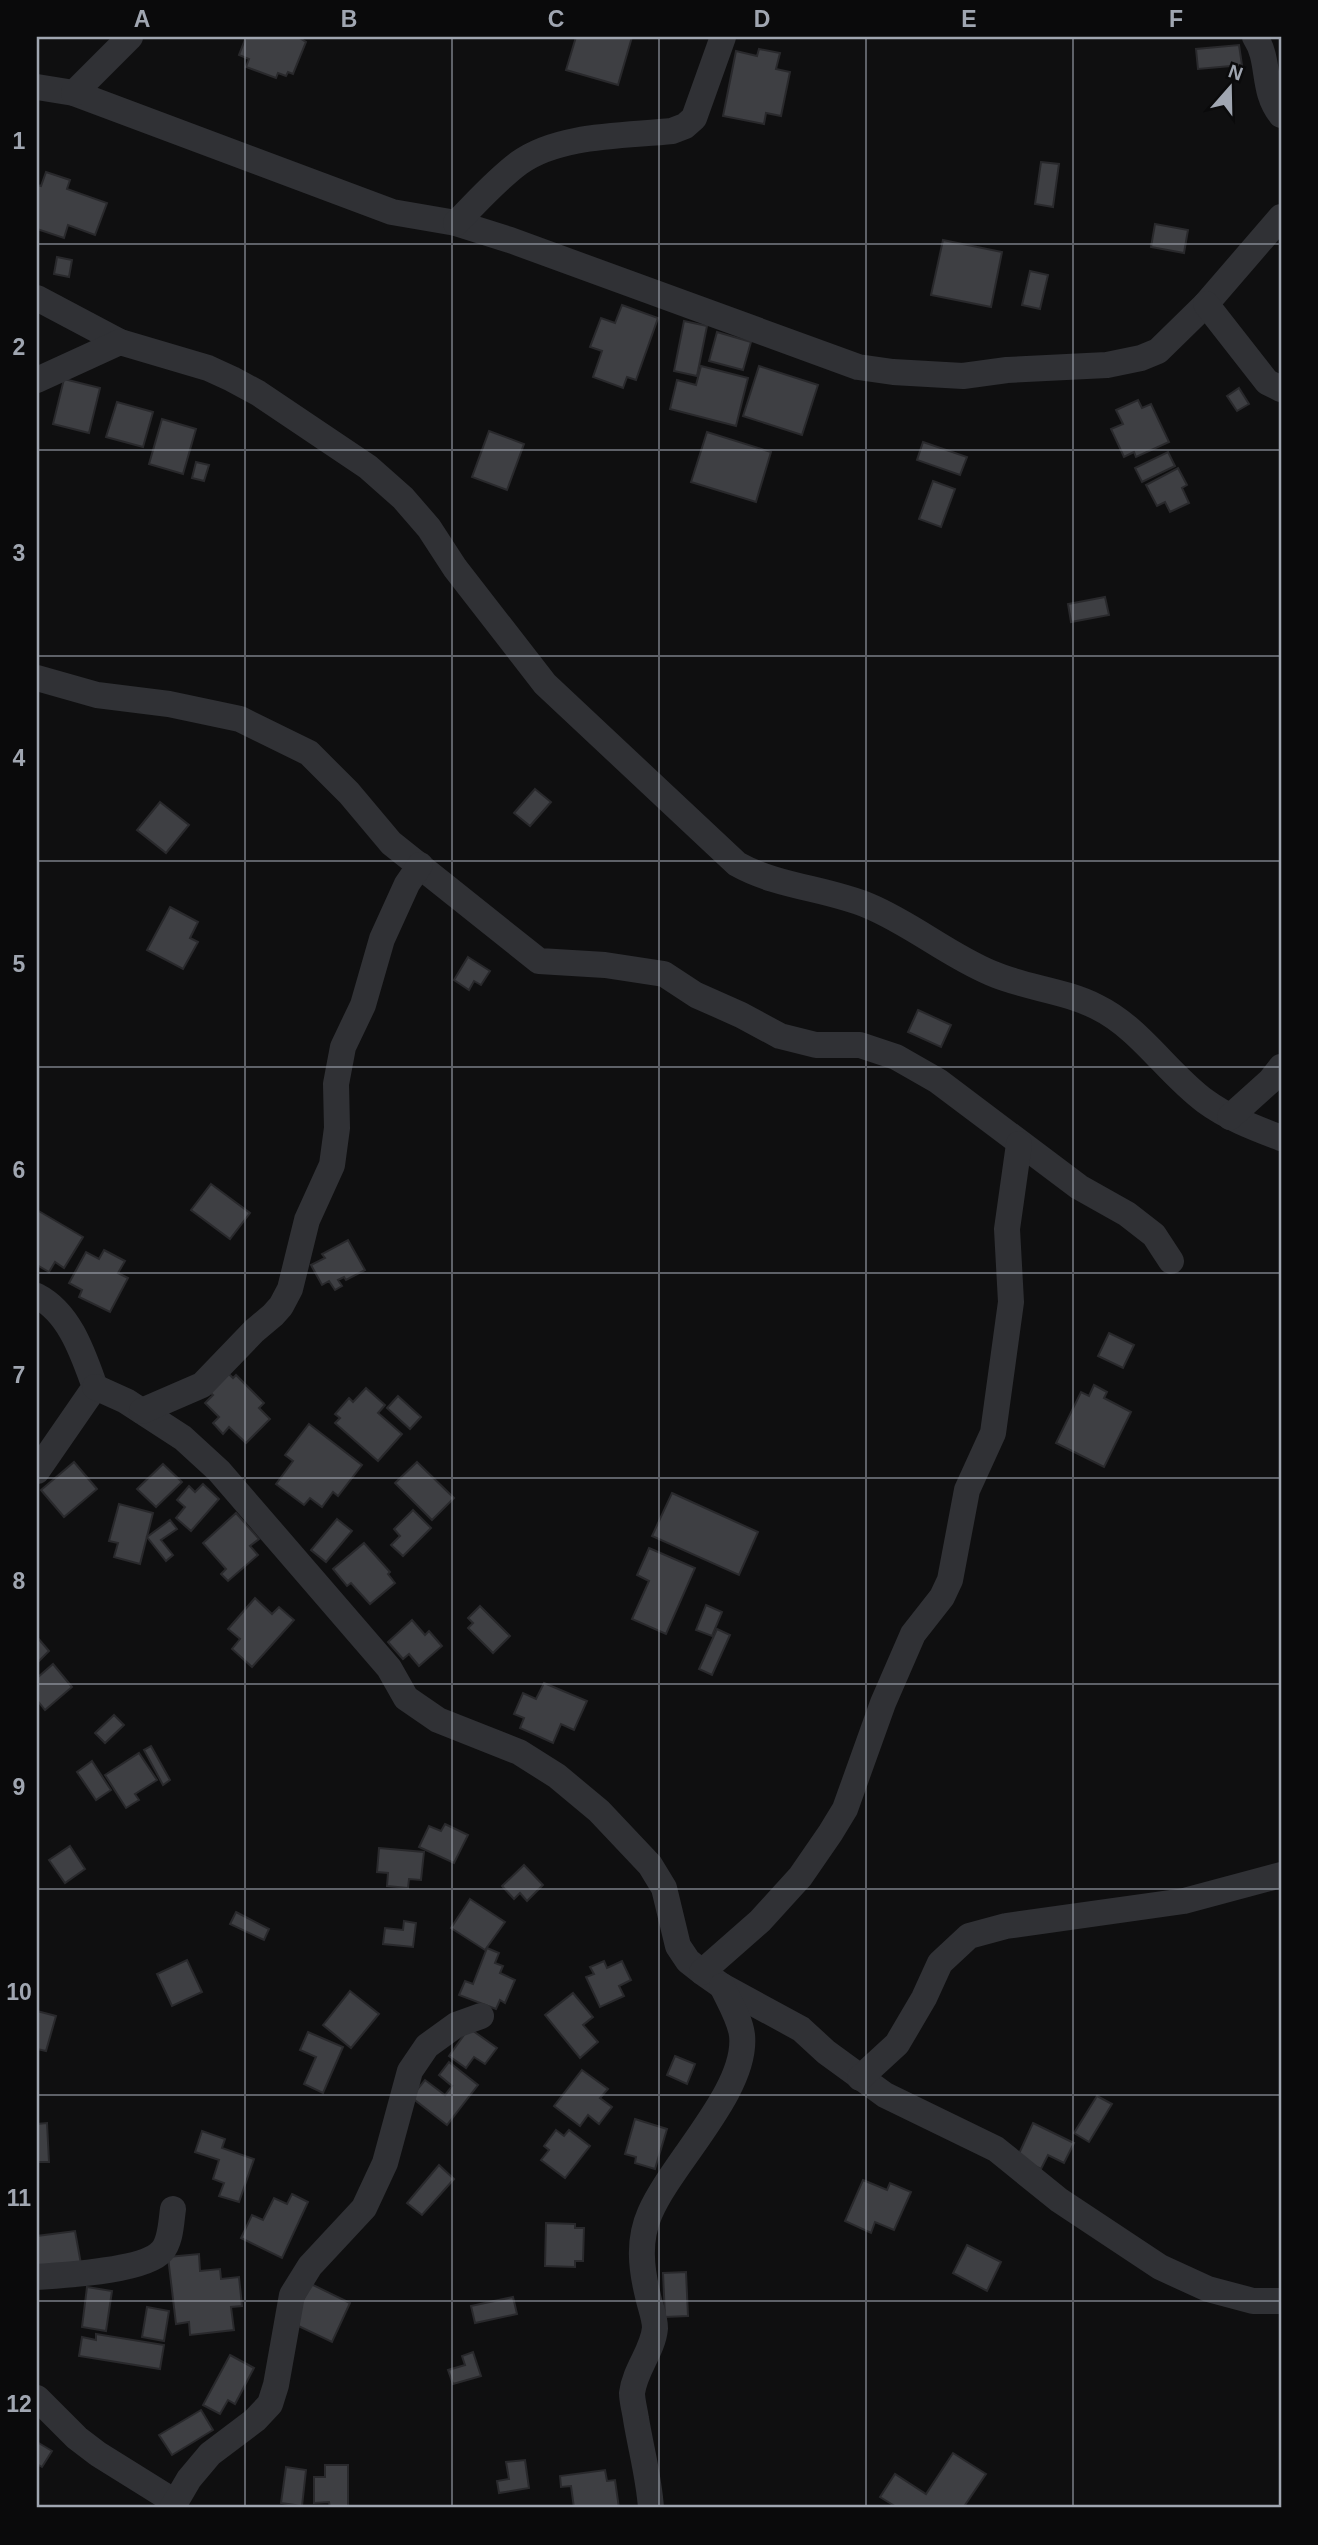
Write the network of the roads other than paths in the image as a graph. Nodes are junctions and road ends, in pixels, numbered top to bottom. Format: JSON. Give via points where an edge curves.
{"nodes":[{"id":1,"x":130,"y":37,"type":"edge"},
{"id":2,"x":723,"y":37,"type":"edge"},
{"id":3,"x":1255,"y":37,"type":"edge"},
{"id":4,"x":37,"y":87,"type":"edge"},
{"id":5,"x":74,"y":93,"type":"junction"},
{"id":6,"x":1281,"y":115,"type":"edge"},
{"id":7,"x":1281,"y":217,"type":"edge"},
{"id":8,"x":456,"y":223,"type":"junction"},
{"id":9,"x":37,"y":298,"type":"edge"},
{"id":10,"x":1206,"y":303,"type":"junction"},
{"id":11,"x":120,"y":342,"type":"junction"},
{"id":12,"x":37,"y":380,"type":"edge"},
{"id":13,"x":1281,"y":388,"type":"edge"},
{"id":14,"x":37,"y":678,"type":"edge"},
{"id":15,"x":420,"y":865,"type":"junction"},
{"id":16,"x":1281,"y":1067,"type":"edge"},
{"id":17,"x":1230,"y":1117,"type":"junction"},
{"id":18,"x":1281,"y":1138,"type":"edge"},
{"id":19,"x":1019,"y":1144,"type":"junction"},
{"id":20,"x":1171,"y":1261,"type":"dead end"},
{"id":21,"x":37,"y":1296,"type":"edge"},
{"id":22,"x":94,"y":1387,"type":"junction"},
{"id":23,"x":142,"y":1411,"type":"junction"},
{"id":24,"x":37,"y":1471,"type":"edge"},
{"id":25,"x":1281,"y":1875,"type":"edge"},
{"id":26,"x":712,"y":1979,"type":"junction"},
{"id":27,"x":481,"y":2016,"type":"dead end"},
{"id":28,"x":860,"y":2078,"type":"junction"},
{"id":29,"x":173,"y":2210,"type":"dead end"},
{"id":30,"x":37,"y":2277,"type":"edge"},
{"id":31,"x":1281,"y":2301,"type":"edge"},
{"id":32,"x":37,"y":2398,"type":"edge"},
{"id":33,"x":173,"y":2505,"type":"edge"},
{"id":34,"x":651,"y":2508,"type":"edge"}],
"edges":[{"from":1,"to":5,"type":"street"},
{"from":2,"to":8,"type":"street","via":[[694,118],[685,126],[550,147],[518,163]]},
{"from":3,"to":6,"type":"street","via":[[1270,97]]},
{"from":4,"to":5,"type":"street"},
{"from":5,"to":8,"type":"street","via":[[392,212]]},
{"from":7,"to":10,"type":"street"},
{"from":8,"to":10,"type":"street","via":[[858,367],[893,372],[963,376],[1125,362],[1158,351]]},
{"from":9,"to":11,"type":"street"},
{"from":10,"to":13,"type":"street","via":[[1267,382]]},
{"from":11,"to":12,"type":"street"},
{"from":11,"to":17,"type":"street","via":[[232,379],[368,467],[429,528],[455,568],[563,703],[737,864],[768,878],[870,906],[1011,982],[1101,1008],[1204,1101]]},
{"from":14,"to":15,"type":"street","via":[[97,695],[169,704],[252,724],[309,753],[391,843]]},
{"from":15,"to":19,"type":"street","via":[[539,961],[664,974],[780,1036],[816,1045],[860,1045],[896,1057],[938,1081]]},
{"from":15,"to":23,"type":"street","via":[[382,939],[363,1005],[343,1047],[332,1165],[307,1220],[290,1289],[273,1315],[202,1385]]},
{"from":16,"to":17,"type":"street"},
{"from":17,"to":18,"type":"street"},
{"from":19,"to":20,"type":"street","via":[[1127,1214],[1154,1235]]},
{"from":19,"to":26,"type":"street","via":[[1007,1229],[1011,1302],[993,1433],[967,1490],[950,1580],[913,1633],[845,1809],[800,1877]]},
{"from":21,"to":22,"type":"street","via":[[55,1311],[81,1346]]},
{"from":22,"to":23,"type":"street"},
{"from":22,"to":24,"type":"street"},
{"from":23,"to":26,"type":"street","via":[[183,1437],[219,1471],[389,1668],[406,1698],[438,1720],[519,1752],[557,1776],[629,1840],[664,1888],[678,1946],[688,1961]]},
{"from":25,"to":28,"type":"street","via":[[1184,1901],[1006,1926],[969,1937],[940,1963],[897,2044]]},
{"from":26,"to":28,"type":"street","via":[[801,2029]]},
{"from":26,"to":34,"type":"street","via":[[742,2035],[741,2057],[716,2109],[666,2183],[641,2243],[655,2327],[632,2395]]},
{"from":27,"to":33,"type":"street","via":[[456,2025],[427,2046],[410,2071],[385,2163],[364,2208],[310,2266],[292,2295],[270,2404],[210,2455]]},
{"from":28,"to":31,"type":"street","via":[[885,2095],[996,2149],[1059,2200],[1160,2267],[1208,2289],[1253,2301]]},
{"from":29,"to":30,"type":"street","via":[[167,2242],[152,2259],[111,2270]]},
{"from":32,"to":33,"type":"street","via":[[98,2454]]}]}
